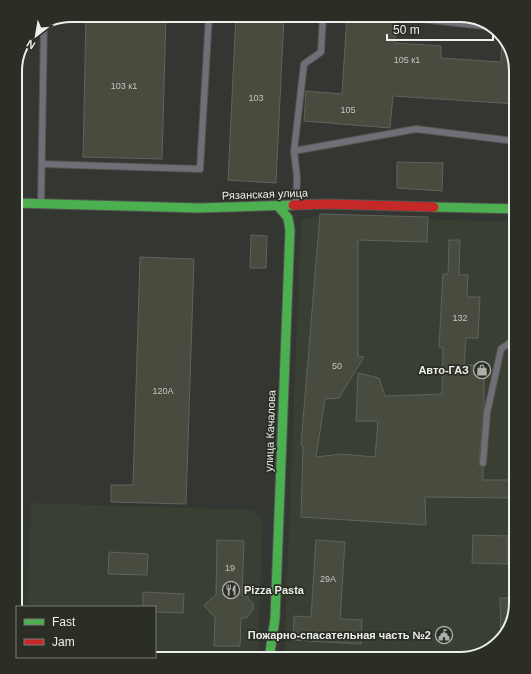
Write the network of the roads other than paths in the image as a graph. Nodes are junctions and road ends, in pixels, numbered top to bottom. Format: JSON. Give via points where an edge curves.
{"nodes":[{"id":1,"x":209,"y":22,"type":"edge"},
{"id":2,"x":323,"y":22,"type":"edge"},
{"id":3,"x":452,"y":22,"type":"edge"},
{"id":4,"x":476,"y":25,"type":"edge"},
{"id":5,"x":44,"y":30,"type":"edge"},
{"id":6,"x":509,"y":139,"type":"edge"},
{"id":7,"x":294,"y":152,"type":"junction"},
{"id":8,"x":42,"y":164,"type":"junction"},
{"id":9,"x":22,"y":203,"type":"edge"},
{"id":10,"x":41,"y":204,"type":"junction"},
{"id":11,"x":296,"y":205,"type":"junction"},
{"id":12,"x":279,"y":207,"type":"junction"},
{"id":13,"x":509,"y":209,"type":"edge"},
{"id":14,"x":509,"y":343,"type":"edge"},
{"id":15,"x":483,"y":463,"type":"dead end"},
{"id":16,"x":270,"y":652,"type":"edge"}],
"edges":[{"from":1,"to":8,"type":"lane","via":[[200,169]]},
{"from":2,"to":7,"type":"lane","via":[[321,52],[304,64]]},
{"from":3,"to":4,"type":"lane"},
{"from":5,"to":8,"type":"lane"},
{"from":6,"to":7,"type":"lane","via":[[416,129]]},
{"from":7,"to":11,"type":"lane","via":[[297,177]]},
{"from":8,"to":10,"type":"lane"},
{"from":9,"to":10,"type":"main road","name":"Рязанская улица"},
{"from":10,"to":12,"type":"main road","name":"Рязанская улица"},
{"from":11,"to":12,"type":"main road","name":"Рязанская улица"},
{"from":11,"to":13,"type":"main road","name":"Рязанская улица"},
{"from":12,"to":16,"type":"main road","name":"улица Качалова","via":[[288,218],[290,230],[275,619]]},
{"from":14,"to":15,"type":"lane","via":[[501,349],[487,413]]}]}
